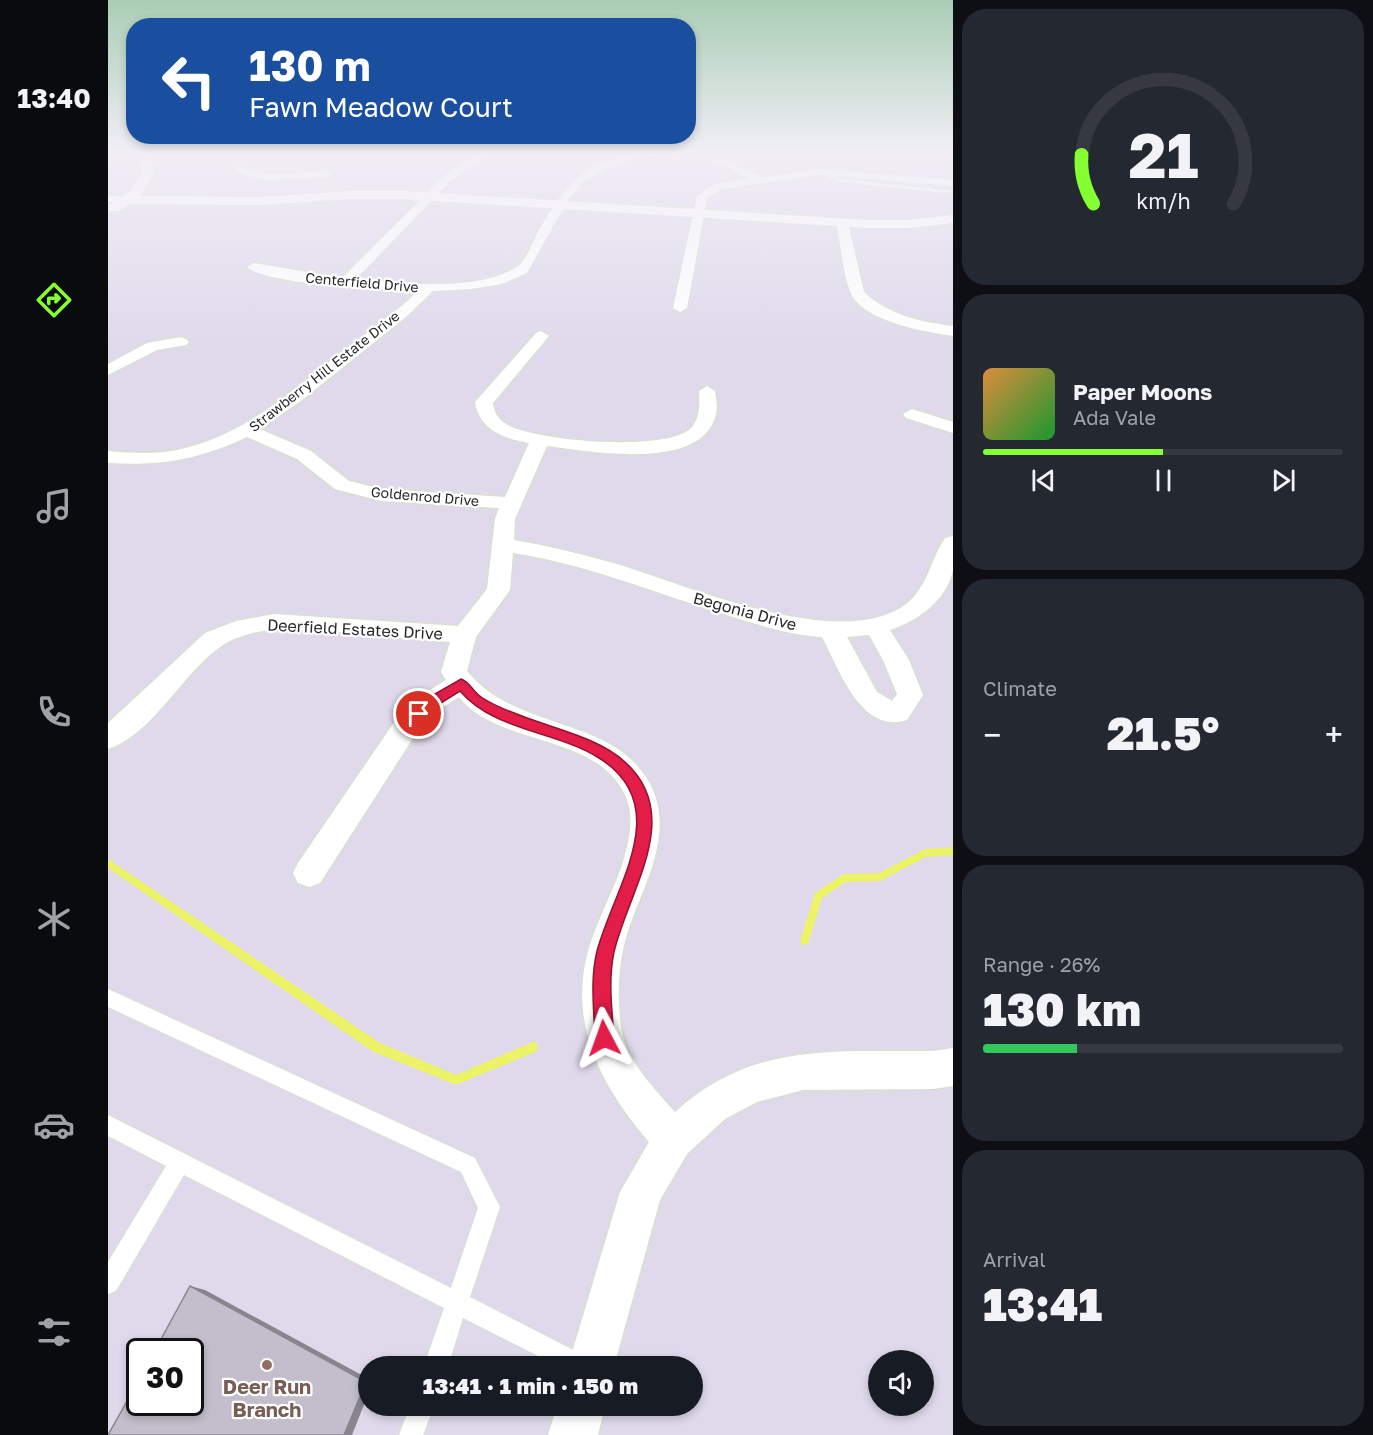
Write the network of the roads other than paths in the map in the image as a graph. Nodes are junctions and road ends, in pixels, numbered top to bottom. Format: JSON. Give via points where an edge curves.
{"nodes":[{"id":1,"x":407,"y":219,"type":"edge"},
{"id":2,"x":552,"y":219,"type":"edge"},
{"id":3,"x":697,"y":219,"type":"edge"},
{"id":4,"x":777,"y":219,"type":"edge"},
{"id":5,"x":953,"y":219,"type":"edge"},
{"id":6,"x":842,"y":223,"type":"junction"},
{"id":7,"x":254,"y":267,"type":"dead end"},
{"id":8,"x":347,"y":281,"type":"junction"},
{"id":9,"x":428,"y":288,"type":"junction"},
{"id":10,"x":680,"y":308,"type":"dead end"},
{"id":11,"x":953,"y":331,"type":"edge"},
{"id":12,"x":541,"y":336,"type":"dead end"},
{"id":13,"x":181,"y":342,"type":"dead end"},
{"id":14,"x":108,"y":369,"type":"edge"},
{"id":15,"x":707,"y":391,"type":"dead end"},
{"id":16,"x":912,"y":414,"type":"dead end"},
{"id":17,"x":953,"y":428,"type":"edge"},
{"id":18,"x":248,"y":431,"type":"junction"},
{"id":19,"x":540,"y":440,"type":"junction"},
{"id":20,"x":108,"y":457,"type":"edge"},
{"id":21,"x":510,"y":503,"type":"junction"},
{"id":22,"x":953,"y":543,"type":"edge"},
{"id":23,"x":502,"y":545,"type":"junction"},
{"id":24,"x":876,"y":626,"type":"junction"},
{"id":25,"x":830,"y":629,"type":"junction"},
{"id":26,"x":464,"y":635,"type":"junction"},
{"id":27,"x":461,"y":684,"type":"junction"},
{"id":28,"x":108,"y":738,"type":"edge"},
{"id":29,"x":309,"y":873,"type":"dead end"},
{"id":30,"x":108,"y":998,"type":"edge"},
{"id":31,"x":953,"y":1067,"type":"edge"},
{"id":32,"x":108,"y":1125,"type":"edge"},
{"id":33,"x":673,"y":1140,"type":"junction"},
{"id":34,"x":180,"y":1162,"type":"junction"},
{"id":35,"x":108,"y":1283,"type":"edge"},
{"id":36,"x":459,"y":1304,"type":"junction"},
{"id":37,"x":440,"y":1356,"type":"edge"},
{"id":38,"x":561,"y":1356,"type":"edge"},
{"id":39,"x":594,"y":1356,"type":"edge"},
{"id":40,"x":418,"y":1416,"type":"edge"},
{"id":41,"x":578,"y":1416,"type":"edge"},
{"id":42,"x":411,"y":1435,"type":"edge"},
{"id":43,"x":573,"y":1435,"type":"edge"}],
"edges":[{"from":1,"to":8,"type":"street"},
{"from":2,"to":9,"type":"street","name":"Centerfield Drive","via":[[522,269],[500,280],[507,288],[497,293],[471,287]]},
{"from":3,"to":10,"type":"street"},
{"from":4,"to":6,"type":"street"},
{"from":5,"to":6,"type":"street","via":[[908,224]]},
{"from":6,"to":11,"type":"street","via":[[857,293],[864,301],[891,317]]},
{"from":7,"to":8,"type":"street","name":"Centerfield Drive","via":[[284,276]]},
{"from":8,"to":9,"type":"street","name":"Centerfield Drive"},
{"from":9,"to":18,"type":"street","name":"Strawberry Hill Estate Drive"},
{"from":12,"to":19,"type":"street","via":[[484,402],[489,419],[498,426]]},
{"from":13,"to":14,"type":"street","via":[[153,346]]},
{"from":15,"to":19,"type":"street","via":[[710,404],[697,433],[679,455],[664,463],[648,449]]},
{"from":16,"to":17,"type":"street"},
{"from":18,"to":20,"type":"street","name":"Strawberry Hill Estate Drive","via":[[209,447],[164,457]]},
{"from":18,"to":21,"type":"street","name":"Goldenrod Drive","via":[[291,448],[342,485],[360,490],[381,495]]},
{"from":19,"to":21,"type":"street"},
{"from":21,"to":23,"type":"street"},
{"from":22,"to":24,"type":"street","name":"Begonia Drive","via":[[924,601],[899,618]]},
{"from":23,"to":25,"type":"street","name":"Begonia Drive","via":[[547,552],[761,617]]},
{"from":23,"to":26,"type":"street","via":[[498,590]]},
{"from":24,"to":25,"type":"street","name":"Begonia Drive"},
{"from":24,"to":25,"type":"street","via":[[910,695],[898,713],[868,699]]},
{"from":26,"to":27,"type":"street","via":[[454,672]]},
{"from":26,"to":28,"type":"street","name":"Deerfield Estates Drive","via":[[274,621],[236,629],[214,639]]},
{"from":27,"to":29,"type":"street","via":[[431,702],[407,725]]},
{"from":27,"to":33,"type":"street","via":[[474,700],[502,714],[602,753],[621,766],[638,788],[646,815],[644,843],[605,953],[604,1038],[620,1076]]},
{"from":30,"to":36,"type":"lane","via":[[468,1165],[489,1207]]},
{"from":31,"to":33,"type":"street","via":[[803,1071],[751,1084],[711,1105]]},
{"from":32,"to":34,"type":"lane"},
{"from":33,"to":39,"type":"street","via":[[641,1192]]},
{"from":34,"to":35,"type":"lane"},
{"from":34,"to":36,"type":"lane"},
{"from":36,"to":37,"type":"lane"},
{"from":36,"to":38,"type":"lane"},
{"from":40,"to":42,"type":"lane"},
{"from":41,"to":43,"type":"street"}]}
